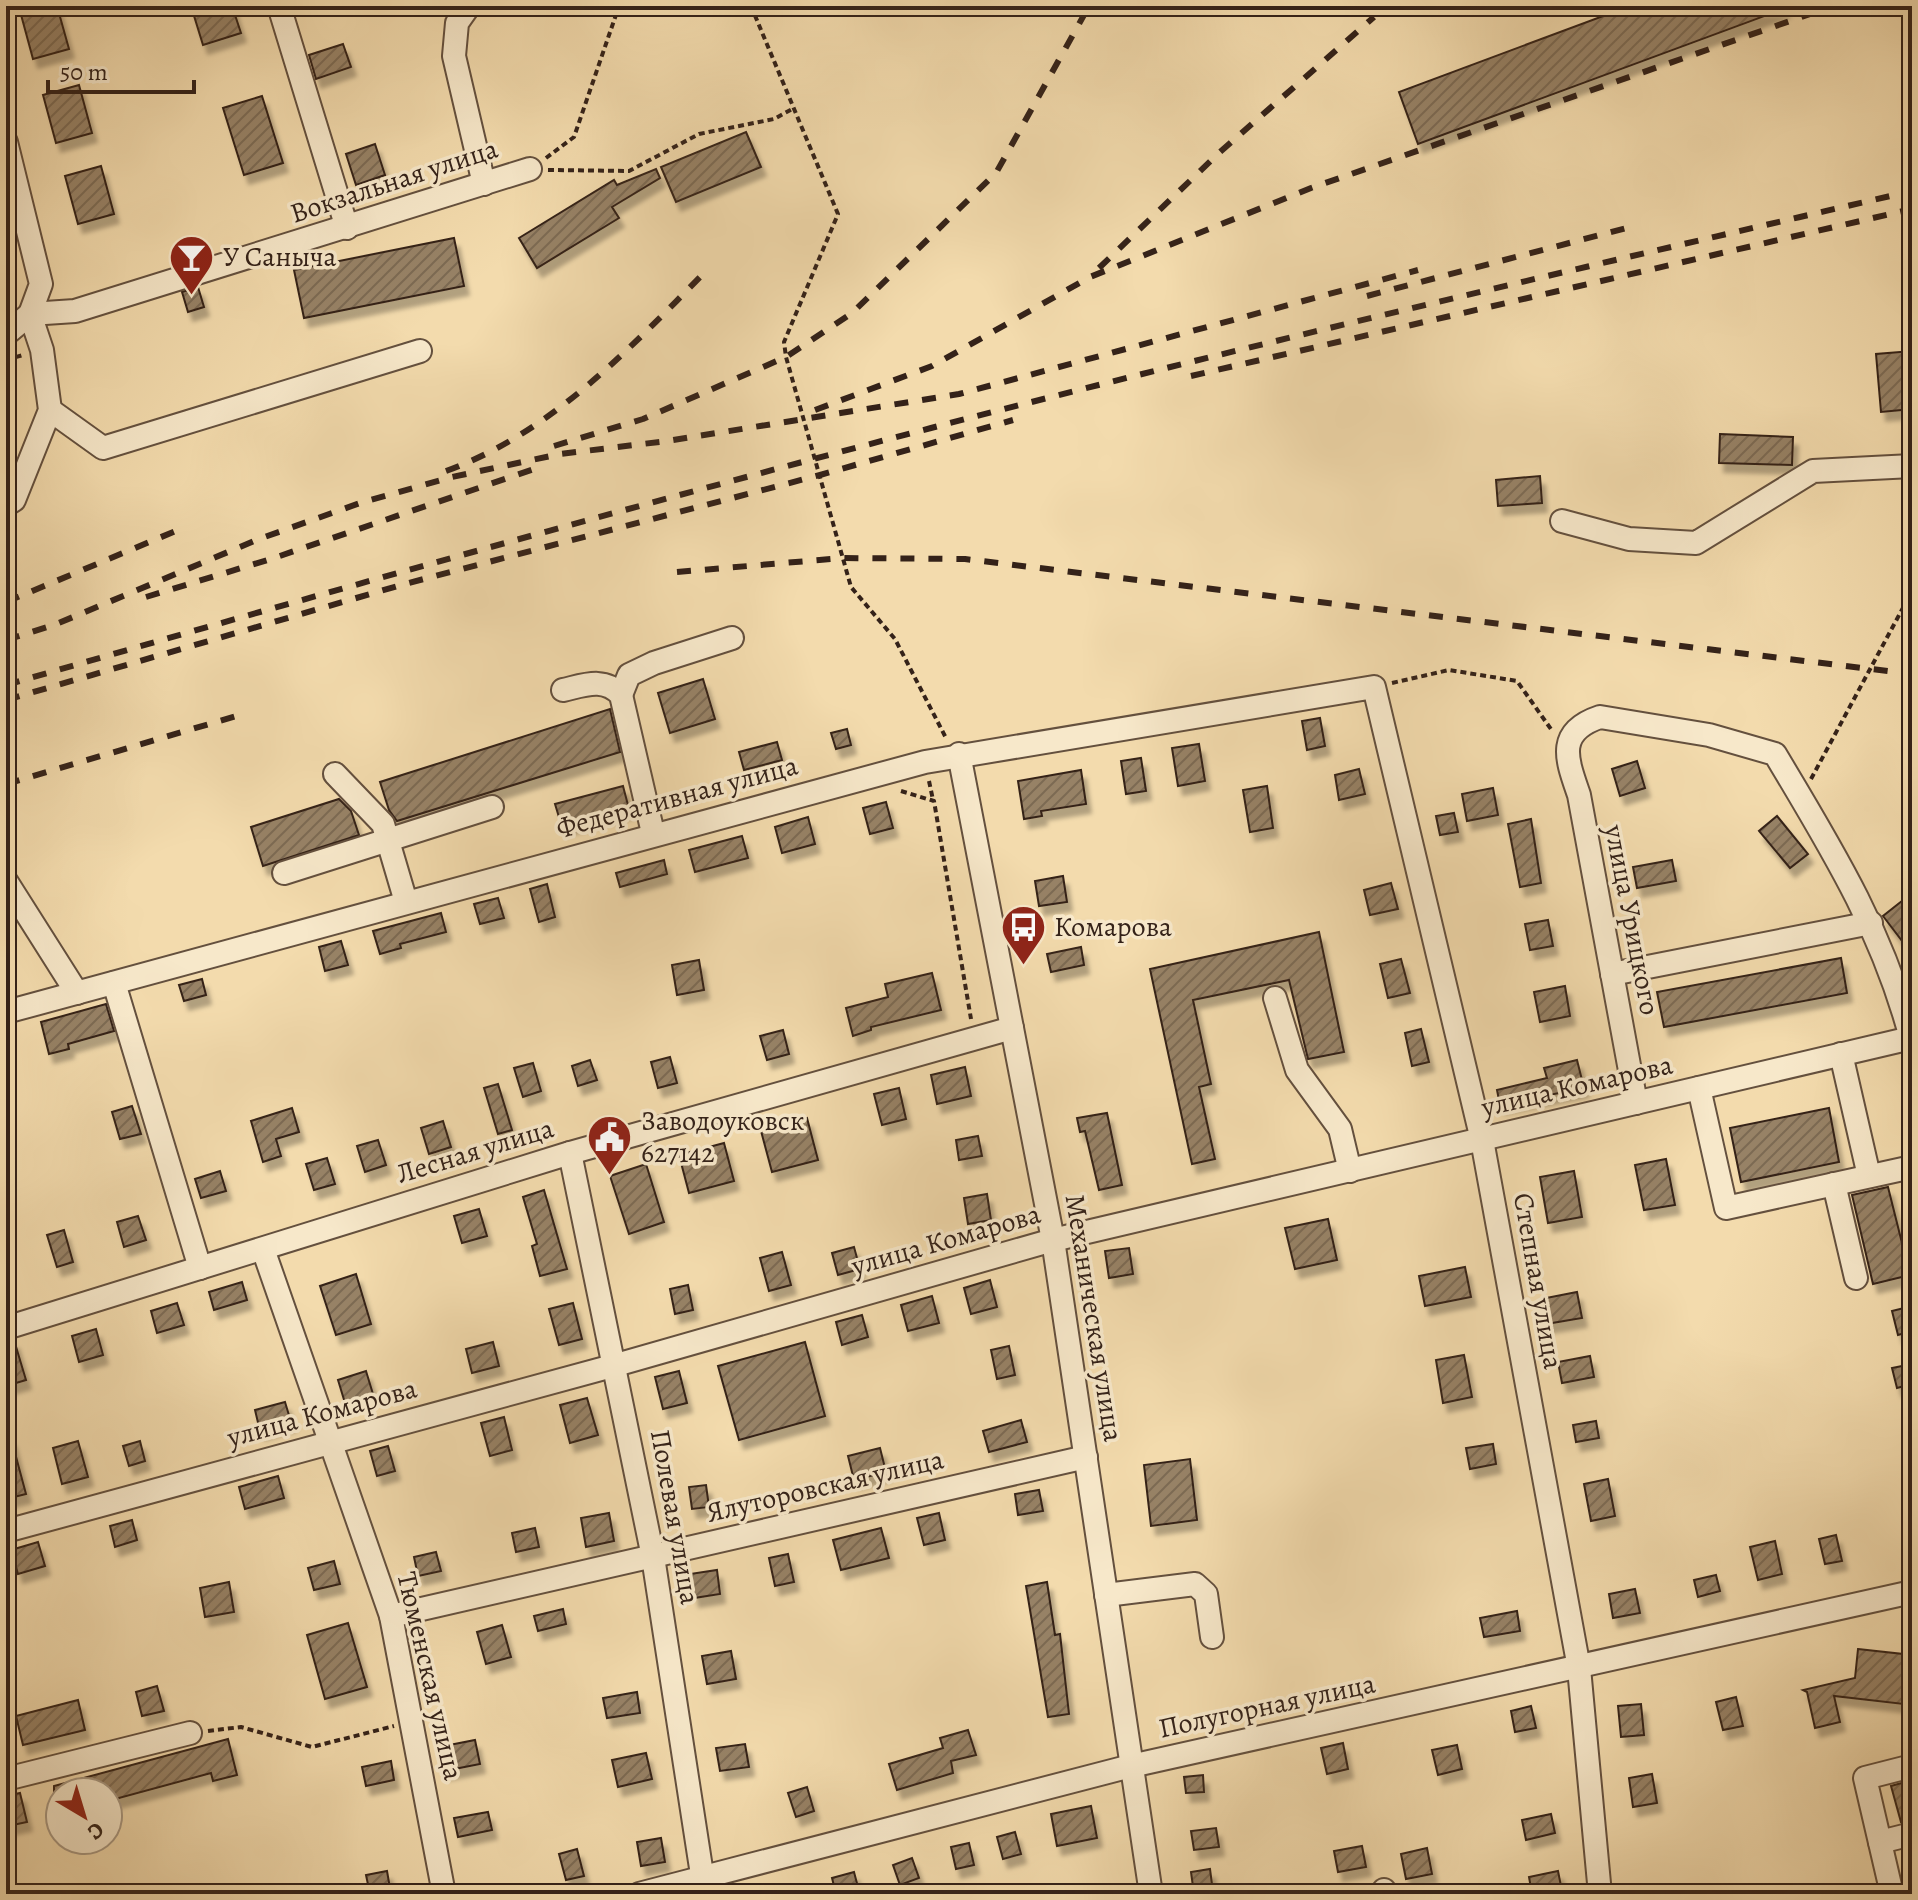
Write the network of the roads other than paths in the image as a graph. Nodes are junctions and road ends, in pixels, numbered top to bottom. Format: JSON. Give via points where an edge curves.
{"nodes":[{"id":1,"x":279,"y":6,"type":"edge"},
{"id":2,"x":469,"y":6,"type":"edge"},
{"id":3,"x":6,"y":142,"type":"edge"},
{"id":4,"x":530,"y":169,"type":"road end"},
{"id":5,"x":484,"y":184,"type":"junction"},
{"id":6,"x":347,"y":228,"type":"junction"},
{"id":7,"x":30,"y":314,"type":"junction"},
{"id":8,"x":6,"y":334,"type":"edge"},
{"id":9,"x":420,"y":351,"type":"dead end"},
{"id":10,"x":50,"y":410,"type":"junction"},
{"id":11,"x":1912,"y":466,"type":"edge"},
{"id":12,"x":6,"y":505,"type":"edge"},
{"id":13,"x":1562,"y":521,"type":"dead end"},
{"id":14,"x":732,"y":638,"type":"dead end"},
{"id":15,"x":1374,"y":687,"type":"joint"},
{"id":16,"x":563,"y":690,"type":"dead end"},
{"id":17,"x":621,"y":695,"type":"junction"},
{"id":18,"x":959,"y":754,"type":"junction"},
{"id":19,"x":335,"y":774,"type":"dead end"},
{"id":20,"x":492,"y":807,"type":"dead end"},
{"id":21,"x":653,"y":833,"type":"junction"},
{"id":22,"x":388,"y":840,"type":"junction"},
{"id":23,"x":284,"y":873,"type":"dead end"},
{"id":24,"x":6,"y":881,"type":"edge"},
{"id":25,"x":406,"y":902,"type":"junction"},
{"id":26,"x":1867,"y":914,"type":"junction"},
{"id":27,"x":1612,"y":974,"type":"junction"},
{"id":28,"x":114,"y":983,"type":"junction"},
{"id":29,"x":77,"y":993,"type":"junction"},
{"id":30,"x":1275,"y":998,"type":"dead end"},
{"id":31,"x":6,"y":1012,"type":"edge"},
{"id":32,"x":1012,"y":1028,"type":"junction"},
{"id":33,"x":1912,"y":1040,"type":"edge"},
{"id":34,"x":1841,"y":1054,"type":"junction"},
{"id":35,"x":1699,"y":1088,"type":"junction"},
{"id":36,"x":1636,"y":1103,"type":"junction"},
{"id":37,"x":1482,"y":1140,"type":"junction"},
{"id":38,"x":570,"y":1153,"type":"junction"},
{"id":39,"x":1912,"y":1167,"type":"edge"},
{"id":40,"x":1350,"y":1171,"type":"junction"},
{"id":41,"x":1869,"y":1176,"type":"junction"},
{"id":42,"x":1834,"y":1184,"type":"junction"},
{"id":43,"x":1053,"y":1240,"type":"junction"},
{"id":44,"x":263,"y":1249,"type":"junction"},
{"id":45,"x":200,"y":1268,"type":"junction"},
{"id":46,"x":1856,"y":1278,"type":"dead end"},
{"id":47,"x":6,"y":1328,"type":"edge"},
{"id":48,"x":616,"y":1365,"type":"junction"},
{"id":49,"x":331,"y":1441,"type":"junction"},
{"id":50,"x":1086,"y":1457,"type":"junction"},
{"id":51,"x":6,"y":1531,"type":"edge"},
{"id":52,"x":653,"y":1557,"type":"junction"},
{"id":53,"x":1912,"y":1592,"type":"edge"},
{"id":54,"x":1106,"y":1595,"type":"junction"},
{"id":55,"x":391,"y":1616,"type":"junction"},
{"id":56,"x":1212,"y":1637,"type":"dead end"},
{"id":57,"x":1579,"y":1668,"type":"junction"},
{"id":58,"x":190,"y":1733,"type":"road end"},
{"id":59,"x":1131,"y":1766,"type":"junction"},
{"id":60,"x":1912,"y":1766,"type":"edge"},
{"id":61,"x":6,"y":1779,"type":"edge"},
{"id":62,"x":1912,"y":1834,"type":"edge"},
{"id":63,"x":1880,"y":1842,"type":"junction"},
{"id":64,"x":704,"y":1886,"type":"edge"},
{"id":65,"x":444,"y":1894,"type":"edge"},
{"id":66,"x":639,"y":1894,"type":"edge"},
{"id":67,"x":1151,"y":1894,"type":"edge"},
{"id":68,"x":1600,"y":1894,"type":"edge"},
{"id":69,"x":1892,"y":1894,"type":"edge"}],
"edges":[{"from":1,"to":6,"type":"street"},
{"from":2,"to":5,"type":"street","via":[[457,23],[454,56]]},
{"from":3,"to":7,"type":"street","via":[[41,284]]},
{"from":4,"to":5,"type":"street","name":"Вокзальная улица"},
{"from":5,"to":6,"type":"street","name":"Вокзальная улица"},
{"from":6,"to":7,"type":"street","name":"Вокзальная улица","via":[[75,311]]},
{"from":7,"to":8,"type":"street"},
{"from":7,"to":10,"type":"street","via":[[42,350]]},
{"from":9,"to":10,"type":"street","via":[[103,448]]},
{"from":10,"to":12,"type":"street","via":[[14,500]]},
{"from":11,"to":13,"type":"street","via":[[1813,471],[1696,543],[1629,539]]},
{"from":14,"to":17,"type":"street","via":[[629,675]]},
{"from":15,"to":18,"type":"street","name":"Федеративная улица"},
{"from":15,"to":37,"type":"street","name":"Степная улица"},
{"from":16,"to":17,"type":"street","via":[[597,682],[613,686]]},
{"from":17,"to":21,"type":"street"},
{"from":18,"to":21,"type":"street","name":"Федеративная улица"},
{"from":18,"to":32,"type":"street","name":"Механическая улица"},
{"from":19,"to":22,"type":"street","via":[[380,819]]},
{"from":20,"to":22,"type":"street"},
{"from":21,"to":25,"type":"street","name":"Федеративная улица"},
{"from":22,"to":23,"type":"street"},
{"from":22,"to":25,"type":"street"},
{"from":24,"to":29,"type":"street"},
{"from":25,"to":28,"type":"street","name":"Федеративная улица"},
{"from":26,"to":27,"type":"street"},
{"from":26,"to":27,"type":"street","name":"улица Урицкого","via":[[1775,754],[1709,735],[1600,717],[1583,722],[1565,754],[1579,795]]},
{"from":26,"to":33,"type":"street"},
{"from":27,"to":36,"type":"street","name":"улица Урицкого"},
{"from":28,"to":29,"type":"street","name":"Федеративная улица"},
{"from":28,"to":45,"type":"street"},
{"from":29,"to":31,"type":"street","name":"Федеративная улица"},
{"from":30,"to":40,"type":"street","via":[[1297,1070],[1340,1129]]},
{"from":32,"to":38,"type":"street","name":"Лесная улица"},
{"from":32,"to":43,"type":"street","name":"Механическая улица"},
{"from":33,"to":34,"type":"street","name":"улица Комарова"},
{"from":34,"to":35,"type":"street","name":"улица Комарова"},
{"from":34,"to":41,"type":"street"},
{"from":35,"to":36,"type":"street","name":"улица Комарова"},
{"from":35,"to":42,"type":"street","via":[[1726,1208]]},
{"from":36,"to":37,"type":"street","name":"улица Комарова"},
{"from":37,"to":40,"type":"street","name":"улица Комарова"},
{"from":37,"to":57,"type":"street","name":"Степная улица"},
{"from":38,"to":44,"type":"street","name":"Лесная улица"},
{"from":38,"to":48,"type":"street","name":"Полевая улица"},
{"from":39,"to":41,"type":"street"},
{"from":40,"to":43,"type":"street","name":"улица Комарова"},
{"from":41,"to":42,"type":"street"},
{"from":42,"to":46,"type":"street"},
{"from":43,"to":48,"type":"street","name":"улица Комарова"},
{"from":43,"to":50,"type":"street","name":"Механическая улица"},
{"from":44,"to":45,"type":"street","name":"Лесная улица"},
{"from":44,"to":49,"type":"street","name":"Тюменская улица"},
{"from":45,"to":47,"type":"street","name":"Лесная улица"},
{"from":48,"to":49,"type":"street","name":"улица Комарова"},
{"from":48,"to":52,"type":"street","name":"Полевая улица"},
{"from":49,"to":51,"type":"street","name":"улица Комарова"},
{"from":49,"to":55,"type":"street","name":"Тюменская улица"},
{"from":50,"to":52,"type":"street","name":"Ялуторовская улица"},
{"from":50,"to":54,"type":"street","name":"Механическая улица"},
{"from":52,"to":55,"type":"street","name":"Ялуторовская улица"},
{"from":52,"to":64,"type":"street","name":"Полевая улица"},
{"from":53,"to":57,"type":"street","name":"Полугорная улица"},
{"from":54,"to":56,"type":"street","via":[[1195,1584],[1206,1594]]},
{"from":54,"to":59,"type":"street","name":"Механическая улица"},
{"from":55,"to":65,"type":"street","name":"Тюменская улица"},
{"from":57,"to":59,"type":"street","name":"Полугорная улица"},
{"from":57,"to":68,"type":"street","name":"Степная улица"},
{"from":58,"to":61,"type":"street"},
{"from":59,"to":64,"type":"street","name":"Полугорная улица"},
{"from":59,"to":67,"type":"street","name":"Механическая улица"},
{"from":60,"to":63,"type":"street","via":[[1865,1778]]},
{"from":62,"to":63,"type":"street"},
{"from":63,"to":69,"type":"street"},
{"from":64,"to":66,"type":"street","name":"Полугорная улица"}]}
